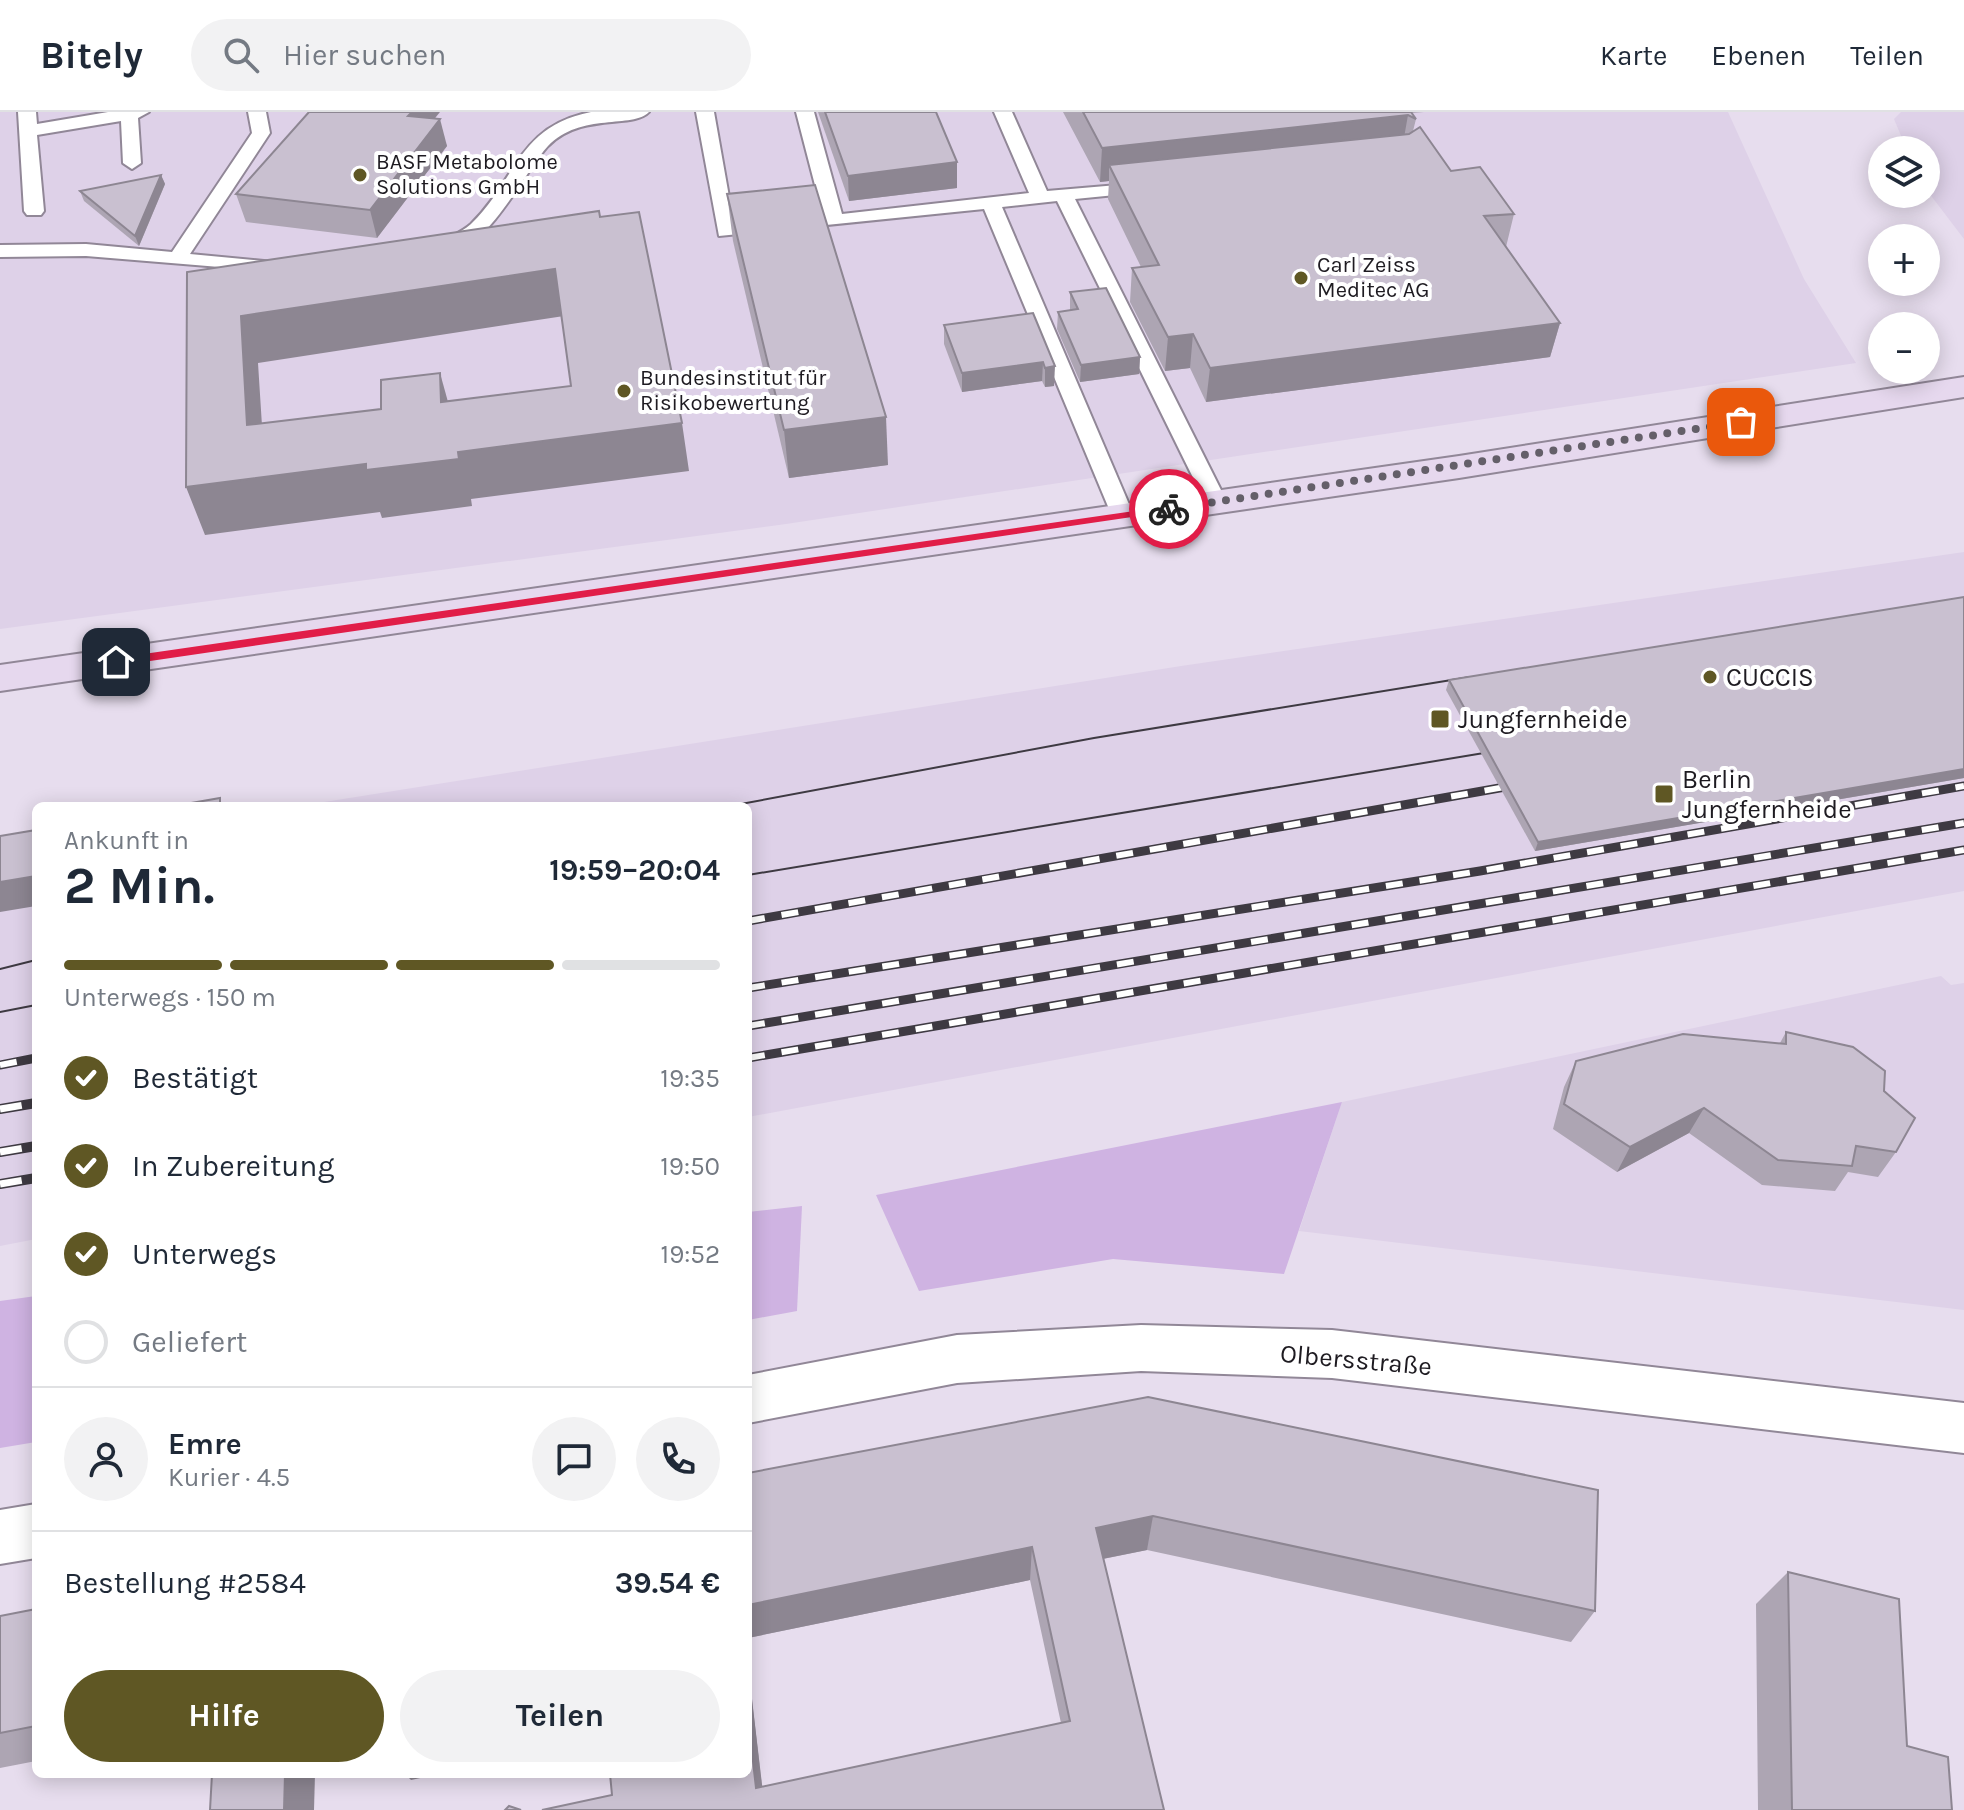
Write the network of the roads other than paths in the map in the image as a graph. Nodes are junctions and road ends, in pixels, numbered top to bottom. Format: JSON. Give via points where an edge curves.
{"nodes":[{"id":1,"x":257,"y":112,"type":"edge"},
{"id":2,"x":640,"y":112,"type":"edge"},
{"id":3,"x":705,"y":112,"type":"edge"},
{"id":4,"x":805,"y":112,"type":"edge"},
{"id":5,"x":1003,"y":112,"type":"edge"},
{"id":6,"x":133,"y":113,"type":"edge"},
{"id":7,"x":28,"y":121,"type":"edge"},
{"id":8,"x":132,"y":163,"type":"dead end"},
{"id":9,"x":1171,"y":184,"type":"edge"},
{"id":10,"x":1052,"y":197,"type":"junction"},
{"id":11,"x":991,"y":203,"type":"junction"},
{"id":12,"x":34,"y":211,"type":"dead end"},
{"id":13,"x":834,"y":221,"type":"junction"},
{"id":14,"x":0,"y":251,"type":"edge"},
{"id":15,"x":429,"y":252,"type":"edge"},
{"id":16,"x":178,"y":258,"type":"junction"},
{"id":17,"x":292,"y":270,"type":"edge"},
{"id":18,"x":1964,"y":387,"type":"edge"},
{"id":19,"x":1216,"y":502,"type":"junction"},
{"id":20,"x":1123,"y":516,"type":"junction"},
{"id":21,"x":0,"y":678,"type":"edge"},
{"id":22,"x":752,"y":1398,"type":"edge"},
{"id":23,"x":1964,"y":1428,"type":"edge"},
{"id":24,"x":32,"y":1532,"type":"edge"},
{"id":25,"x":0,"y":1537,"type":"edge"}],
"edges":[{"from":1,"to":16,"type":"lane","via":[[261,133]]},
{"from":2,"to":15,"type":"lane","via":[[560,126],[535,150],[479,225],[458,245]]},
{"from":3,"to":13,"type":"lane","via":[[726,232]]},
{"from":4,"to":13,"type":"lane"},
{"from":5,"to":10,"type":"lane"},
{"from":6,"to":7,"type":"lane"},
{"from":6,"to":8,"type":"lane"},
{"from":7,"to":12,"type":"lane"},
{"from":9,"to":10,"type":"lane"},
{"from":10,"to":11,"type":"lane"},
{"from":10,"to":19,"type":"lane"},
{"from":11,"to":13,"type":"lane"},
{"from":11,"to":20,"type":"lane"},
{"from":14,"to":16,"type":"lane","via":[[86,250]]},
{"from":16,"to":17,"type":"lane"},
{"from":18,"to":19,"type":"main road"},
{"from":19,"to":20,"type":"main road"},
{"from":20,"to":21,"type":"main road"},
{"from":22,"to":23,"type":"street","name":"Olbersstraße","via":[[957,1359],[1141,1348],[1332,1354]]},
{"from":24,"to":25,"type":"street"}]}
